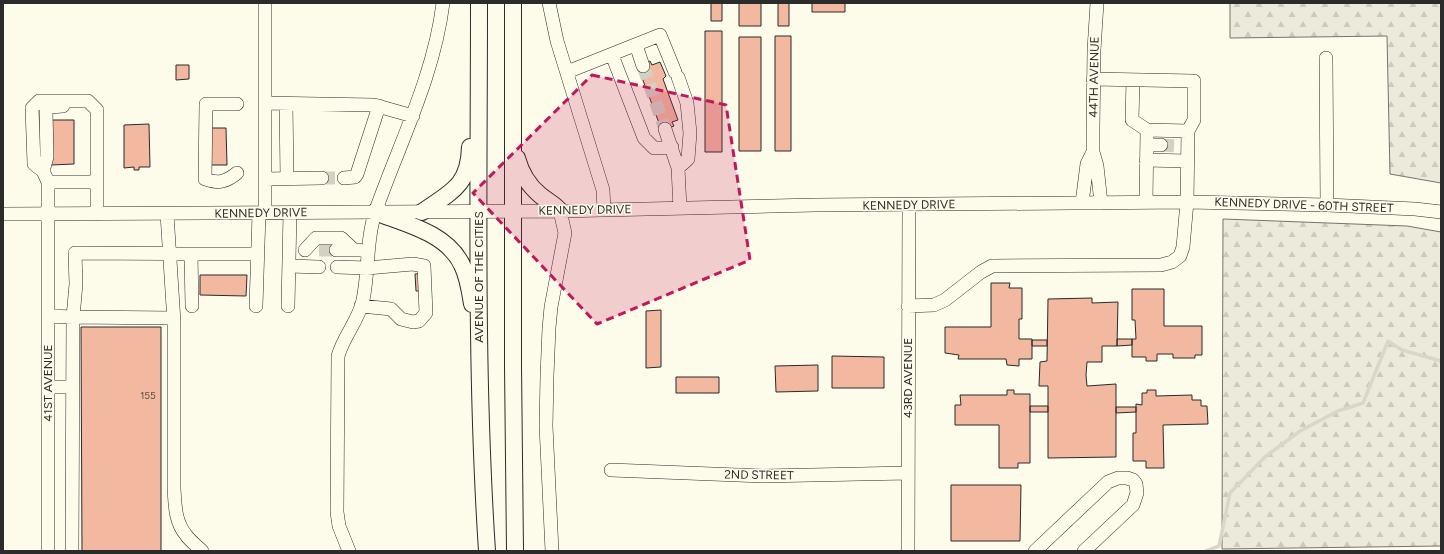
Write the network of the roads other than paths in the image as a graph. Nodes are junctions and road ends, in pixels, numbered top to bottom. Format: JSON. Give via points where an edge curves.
{"nodes":[{"id":1,"x":265,"y":3,"type":"edge"},
{"id":2,"x":443,"y":3,"type":"edge"},
{"id":3,"x":472,"y":3,"type":"edge"},
{"id":4,"x":479,"y":3,"type":"edge"},
{"id":5,"x":513,"y":3,"type":"edge"},
{"id":6,"x":550,"y":3,"type":"edge"},
{"id":7,"x":1096,"y":3,"type":"edge"},
{"id":8,"x":636,"y":45,"type":"junction"},
{"id":9,"x":612,"y":55,"type":"junction"},
{"id":10,"x":1326,"y":58,"type":"dead end"},
{"id":11,"x":643,"y":66,"type":"tunnel mouth"},
{"id":12,"x":567,"y":72,"type":"junction"},
{"id":13,"x":1093,"y":79,"type":"junction"},
{"id":14,"x":1133,"y":80,"type":"junction"},
{"id":15,"x":237,"y":104,"type":"dead end"},
{"id":16,"x":265,"y":104,"type":"junction"},
{"id":17,"x":286,"y":104,"type":"junction"},
{"id":18,"x":379,"y":106,"type":"junction"},
{"id":19,"x":412,"y":116,"type":"junction"},
{"id":20,"x":666,"y":129,"type":"tunnel mouth"},
{"id":21,"x":1147,"y":130,"type":"junction"},
{"id":22,"x":1188,"y":131,"type":"junction"},
{"id":23,"x":513,"y":145,"type":"junction"},
{"id":24,"x":1147,"y":145,"type":"junction"},
{"id":25,"x":1161,"y":145,"type":"tunnel mouth"},
{"id":26,"x":672,"y":147,"type":"junction"},
{"id":27,"x":1093,"y":152,"type":"junction"},
{"id":28,"x":1146,"y":160,"type":"junction"},
{"id":29,"x":1187,"y":161,"type":"junction"},
{"id":30,"x":678,"y":168,"type":"junction"},
{"id":31,"x":237,"y":173,"type":"dead end"},
{"id":32,"x":46,"y":176,"type":"junction"},
{"id":33,"x":350,"y":177,"type":"dead end"},
{"id":34,"x":287,"y":178,"type":"junction"},
{"id":35,"x":322,"y":178,"type":"tunnel mouth"},
{"id":36,"x":265,"y":179,"type":"junction"},
{"id":37,"x":97,"y":182,"type":"junction"},
{"id":38,"x":1146,"y":202,"type":"junction"},
{"id":39,"x":1166,"y":202,"type":"joint"},
{"id":40,"x":1187,"y":202,"type":"junction"},
{"id":41,"x":1082,"y":203,"type":"junction"},
{"id":42,"x":1101,"y":203,"type":"junction"},
{"id":43,"x":909,"y":205,"type":"junction"},
{"id":44,"x":1327,"y":205,"type":"junction"},
{"id":45,"x":680,"y":208,"type":"junction"},
{"id":46,"x":604,"y":210,"type":"junction"},
{"id":47,"x":513,"y":211,"type":"junction"},
{"id":48,"x":560,"y":211,"type":"junction"},
{"id":49,"x":375,"y":212,"type":"junction"},
{"id":50,"x":422,"y":212,"type":"junction"},
{"id":51,"x":479,"y":212,"type":"junction"},
{"id":52,"x":1441,"y":212,"type":"edge"},
{"id":53,"x":262,"y":213,"type":"junction"},
{"id":54,"x":290,"y":213,"type":"junction"},
{"id":55,"x":3,"y":214,"type":"edge"},
{"id":56,"x":49,"y":214,"type":"junction"},
{"id":57,"x":97,"y":214,"type":"junction"},
{"id":58,"x":167,"y":214,"type":"junction"},
{"id":59,"x":289,"y":250,"type":"junction"},
{"id":60,"x":305,"y":250,"type":"junction"},
{"id":61,"x":319,"y":250,"type":"tunnel mouth"},
{"id":62,"x":336,"y":250,"type":"tunnel mouth"},
{"id":63,"x":354,"y":250,"type":"junction"},
{"id":64,"x":369,"y":250,"type":"junction"},
{"id":65,"x":170,"y":254,"type":"junction"},
{"id":66,"x":192,"y":254,"type":"junction"},
{"id":67,"x":257,"y":254,"type":"junction"},
{"id":68,"x":289,"y":266,"type":"junction"},
{"id":69,"x":319,"y":267,"type":"dead end"},
{"id":70,"x":337,"y":267,"type":"dead end"},
{"id":71,"x":367,"y":268,"type":"junction"},
{"id":72,"x":192,"y":306,"type":"dead end"},
{"id":73,"x":256,"y":306,"type":"dead end"},
{"id":74,"x":288,"y":306,"type":"dead end"},
{"id":75,"x":361,"y":306,"type":"junction"},
{"id":76,"x":908,"y":306,"type":"junction"},
{"id":77,"x":48,"y":316,"type":"junction"},
{"id":78,"x":73,"y":317,"type":"junction"},
{"id":79,"x":173,"y":318,"type":"junction"},
{"id":80,"x":479,"y":355,"type":"junction"},
{"id":81,"x":48,"y":387,"type":"junction"},
{"id":82,"x":72,"y":387,"type":"junction"},
{"id":83,"x":611,"y":470,"type":"dead end"},
{"id":84,"x":908,"y":474,"type":"junction"},
{"id":85,"x":484,"y":504,"type":"junction"},
{"id":86,"x":48,"y":551,"type":"edge"},
{"id":87,"x":72,"y":551,"type":"edge"},
{"id":88,"x":202,"y":551,"type":"edge"},
{"id":89,"x":349,"y":551,"type":"edge"},
{"id":90,"x":482,"y":551,"type":"edge"},
{"id":91,"x":487,"y":551,"type":"edge"},
{"id":92,"x":515,"y":551,"type":"edge"},
{"id":93,"x":552,"y":551,"type":"edge"},
{"id":94,"x":908,"y":551,"type":"edge"},
{"id":95,"x":1035,"y":551,"type":"edge"},
{"id":96,"x":1084,"y":551,"type":"edge"}],
"edges":[{"from":1,"to":16,"type":"street"},
{"from":2,"to":19,"type":"street","via":[[431,60]]},
{"from":3,"to":50,"type":"main road","via":[[468,166],[457,185]]},
{"from":4,"to":51,"type":"main road","name":"AVENUE OF THE CITIES"},
{"from":5,"to":23,"type":"main road"},
{"from":6,"to":12,"type":"street","via":[[557,41]]},
{"from":7,"to":13,"type":"street","name":"44TH AVENUE"},
{"from":8,"to":9,"type":"street"},
{"from":8,"to":11,"type":"street"},
{"from":8,"to":30,"type":"street","via":[[660,35],[687,103],[690,133],[688,159]]},
{"from":9,"to":12,"type":"street"},
{"from":9,"to":26,"type":"street","via":[[644,138],[654,148]]},
{"from":10,"to":44,"type":"street"},
{"from":12,"to":46,"type":"street","via":[[603,190]]},
{"from":13,"to":14,"type":"street"},
{"from":13,"to":27,"type":"street","name":"44TH AVENUE"},
{"from":14,"to":21,"type":"street","via":[[1132,120]]},
{"from":14,"to":22,"type":"street","via":[[1194,81],[1194,120]]},
{"from":15,"to":31,"type":"street","via":[[206,104],[205,179],[214,182],[229,179]]},
{"from":16,"to":17,"type":"street"},
{"from":16,"to":36,"type":"street"},
{"from":17,"to":18,"type":"street"},
{"from":17,"to":34,"type":"street"},
{"from":18,"to":19,"type":"street"},
{"from":18,"to":33,"type":"street","via":[[357,174]]},
{"from":19,"to":49,"type":"street"},
{"from":20,"to":26,"type":"street"},
{"from":21,"to":22,"type":"street"},
{"from":21,"to":24,"type":"street"},
{"from":22,"to":29,"type":"street","via":[[1184,146]]},
{"from":23,"to":47,"type":"main road"},
{"from":23,"to":48,"type":"main road","via":[[526,181]]},
{"from":24,"to":25,"type":"street"},
{"from":24,"to":28,"type":"street"},
{"from":26,"to":30,"type":"street"},
{"from":27,"to":41,"type":"street","name":"44TH AVENUE","via":[[1087,164]]},
{"from":27,"to":42,"type":"street","name":"44TH AVENUE","via":[[1098,166]]},
{"from":28,"to":29,"type":"street"},
{"from":28,"to":38,"type":"street"},
{"from":29,"to":40,"type":"street"},
{"from":30,"to":45,"type":"street"},
{"from":32,"to":37,"type":"street"},
{"from":32,"to":37,"type":"street","via":[[34,164],[32,108],[39,101],[88,101],[97,110]]},
{"from":32,"to":56,"type":"street","name":"41ST AVENUE"},
{"from":34,"to":35,"type":"street"},
{"from":34,"to":36,"type":"street"},
{"from":36,"to":53,"type":"street"},
{"from":37,"to":57,"type":"street"},
{"from":38,"to":39,"type":"street","name":"KENNEDY DRIVE"},
{"from":38,"to":42,"type":"street","name":"KENNEDY DRIVE"},
{"from":39,"to":40,"type":"street","name":"KENNEDY DRIVE - 60TH STREET"},
{"from":40,"to":44,"type":"street","name":"KENNEDY DRIVE - 60TH STREET"},
{"from":40,"to":76,"type":"street","via":[[1183,247],[1180,256],[1172,262],[1161,265],[992,266],[940,303]]},
{"from":41,"to":42,"type":"street","name":"KENNEDY DRIVE"},
{"from":41,"to":43,"type":"street","name":"KENNEDY DRIVE"},
{"from":43,"to":45,"type":"street","name":"KENNEDY DRIVE"},
{"from":43,"to":76,"type":"street","name":"43RD AVENUE"},
{"from":44,"to":52,"type":"street","name":"KENNEDY DRIVE - 60TH STREET"},
{"from":45,"to":46,"type":"street","name":"KENNEDY DRIVE"},
{"from":46,"to":48,"type":"street","name":"KENNEDY DRIVE"},
{"from":47,"to":48,"type":"street","name":"KENNEDY DRIVE"},
{"from":47,"to":51,"type":"street","name":"KENNEDY DRIVE"},
{"from":47,"to":92,"type":"main road"},
{"from":48,"to":93,"type":"street","via":[[565,233],[549,328],[546,376]]},
{"from":49,"to":50,"type":"street","name":"KENNEDY DRIVE"},
{"from":49,"to":54,"type":"street","name":"KENNEDY DRIVE"},
{"from":49,"to":64,"type":"street"},
{"from":49,"to":80,"type":"main road","via":[[442,240],[458,258],[471,297]]},
{"from":50,"to":51,"type":"street","name":"KENNEDY DRIVE"},
{"from":51,"to":80,"type":"main road","name":"AVENUE OF THE CITIES"},
{"from":53,"to":54,"type":"street","name":"KENNEDY DRIVE"},
{"from":53,"to":58,"type":"street","name":"KENNEDY DRIVE"},
{"from":53,"to":67,"type":"street"},
{"from":54,"to":59,"type":"street"},
{"from":55,"to":56,"type":"street","name":"KENNEDY DRIVE"},
{"from":56,"to":57,"type":"street","name":"KENNEDY DRIVE"},
{"from":56,"to":77,"type":"street","name":"41ST AVENUE"},
{"from":57,"to":58,"type":"street","name":"KENNEDY DRIVE"},
{"from":58,"to":65,"type":"street"},
{"from":59,"to":60,"type":"street"},
{"from":59,"to":68,"type":"street"},
{"from":60,"to":61,"type":"street"},
{"from":60,"to":63,"type":"street","via":[[316,238],[341,238]]},
{"from":62,"to":63,"type":"street"},
{"from":63,"to":64,"type":"street"},
{"from":64,"to":71,"type":"street"},
{"from":65,"to":66,"type":"street"},
{"from":65,"to":78,"type":"street","via":[[75,253]]},
{"from":65,"to":79,"type":"street"},
{"from":66,"to":67,"type":"street"},
{"from":66,"to":72,"type":"street"},
{"from":67,"to":73,"type":"street"},
{"from":68,"to":69,"type":"street"},
{"from":68,"to":74,"type":"street"},
{"from":70,"to":71,"type":"street"},
{"from":71,"to":75,"type":"street"},
{"from":71,"to":75,"type":"street","via":[[413,264],[424,266],[426,313],[419,321],[413,322],[401,319],[391,309]]},
{"from":75,"to":89,"type":"street","via":[[338,356],[337,512],[339,526]]},
{"from":76,"to":84,"type":"street","name":"43RD AVENUE"},
{"from":77,"to":78,"type":"street"},
{"from":77,"to":81,"type":"street","name":"41ST AVENUE"},
{"from":78,"to":79,"type":"street"},
{"from":78,"to":82,"type":"street"},
{"from":79,"to":88,"type":"street","via":[[176,512],[185,534]]},
{"from":80,"to":85,"type":"main road","name":"AVENUE OF THE CITIES"},
{"from":81,"to":82,"type":"street"},
{"from":81,"to":86,"type":"street","name":"41ST AVENUE"},
{"from":82,"to":87,"type":"street"},
{"from":83,"to":84,"type":"street","name":"2ND STREET","via":[[763,476]]},
{"from":84,"to":94,"type":"street","name":"43RD AVENUE"},
{"from":85,"to":90,"type":"street"},
{"from":85,"to":91,"type":"main road","name":"AVENUE OF THE CITIES"},
{"from":95,"to":96,"type":"street","via":[[1108,482],[1118,478],[1133,480],[1137,492],[1133,505]]}]}
